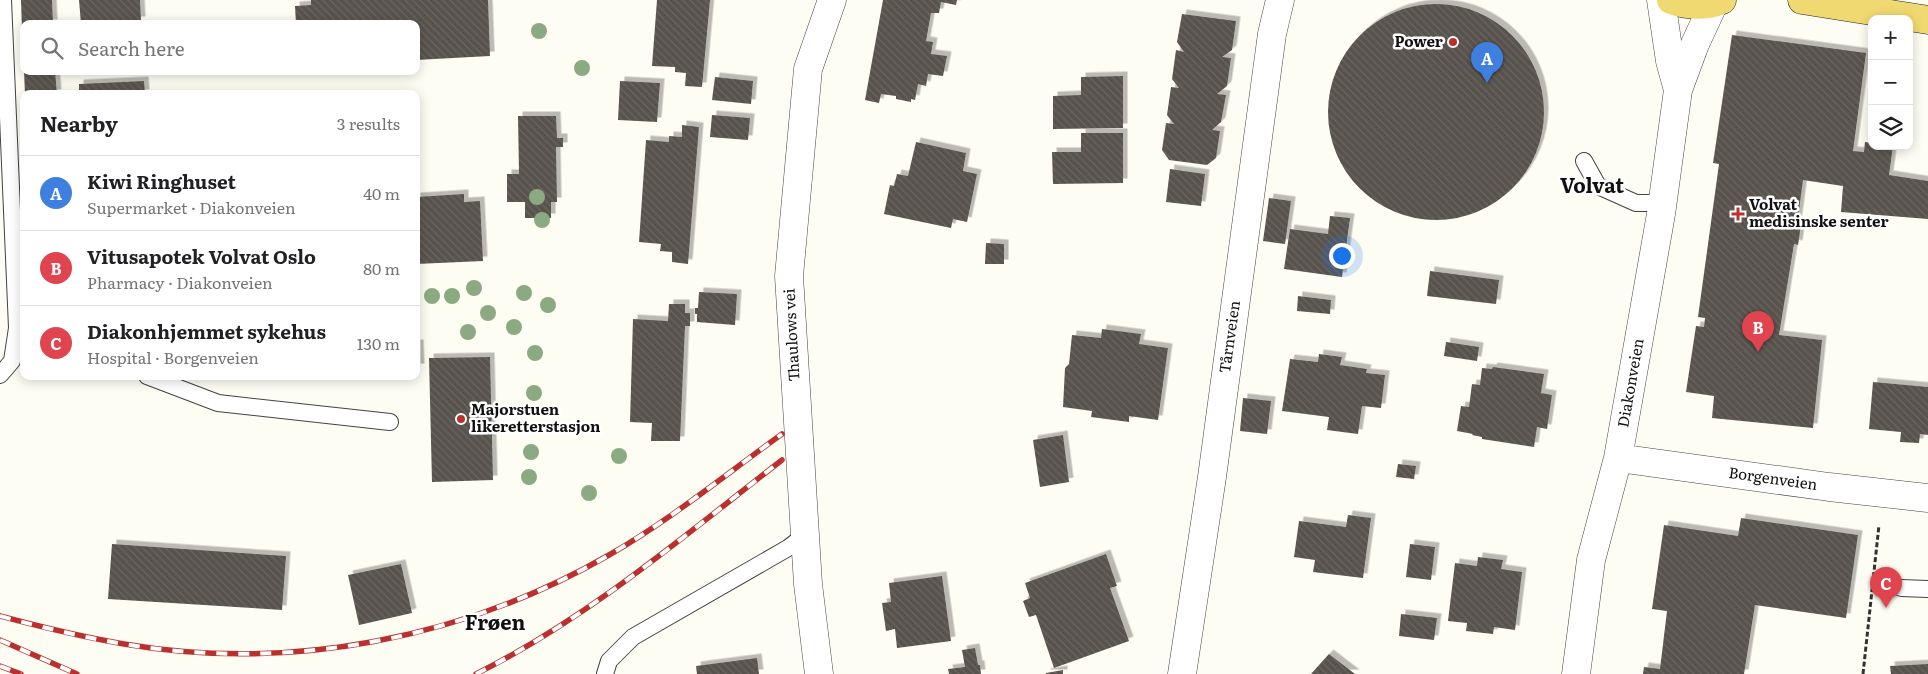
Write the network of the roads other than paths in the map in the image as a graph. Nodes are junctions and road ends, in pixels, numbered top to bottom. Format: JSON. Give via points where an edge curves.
{"nodes":[{"id":1,"x":3,"y":0,"type":"edge"},
{"id":2,"x":832,"y":0,"type":"edge"},
{"id":3,"x":1280,"y":0,"type":"edge"},
{"id":4,"x":1661,"y":0,"type":"edge"},
{"id":5,"x":1671,"y":0,"type":"edge"},
{"id":6,"x":1802,"y":0,"type":"edge"},
{"id":7,"x":1718,"y":2,"type":"edge"},
{"id":8,"x":1928,"y":20,"type":"edge"},
{"id":9,"x":1678,"y":90,"type":"junction"},
{"id":10,"x":1584,"y":161,"type":"dead end"},
{"id":11,"x":1663,"y":203,"type":"junction"},
{"id":12,"x":20,"y":330,"type":"edge"},
{"id":13,"x":0,"y":375,"type":"edge"},
{"id":14,"x":158,"y":380,"type":"edge"},
{"id":15,"x":390,"y":422,"type":"dead end"},
{"id":16,"x":1618,"y":458,"type":"junction"},
{"id":17,"x":1928,"y":498,"type":"edge"},
{"id":18,"x":805,"y":535,"type":"junction"},
{"id":19,"x":1901,"y":588,"type":"dead end"},
{"id":20,"x":1928,"y":589,"type":"edge"},
{"id":21,"x":605,"y":674,"type":"edge"},
{"id":22,"x":818,"y":674,"type":"edge"},
{"id":23,"x":1182,"y":674,"type":"edge"},
{"id":24,"x":1576,"y":674,"type":"edge"}],
"edges":[{"from":1,"to":12,"type":"lane"},
{"from":2,"to":18,"type":"street","name":"Thaulows vei","via":[[808,69],[789,276]]},
{"from":3,"to":23,"type":"street","name":"Tårnveien","via":[[1264,92]]},
{"from":4,"to":9,"type":"street","name":"Diakonveien","via":[[1670,62]]},
{"from":5,"to":7,"type":"main road","via":[[1685,5]]},
{"from":6,"to":8,"type":"main road"},
{"from":7,"to":9,"type":"street","name":"Diakonveien","via":[[1695,44]]},
{"from":9,"to":11,"type":"street","name":"Diakonveien"},
{"from":10,"to":11,"type":"lane","via":[[1598,186],[1636,203]]},
{"from":11,"to":16,"type":"street","name":"Diakonveien"},
{"from":12,"to":13,"type":"lane","via":[[12,361]]},
{"from":14,"to":15,"type":"lane","via":[[218,402]]},
{"from":16,"to":17,"type":"street","name":"Borgenveien"},
{"from":16,"to":24,"type":"street","name":"Diakonveien","via":[[1591,560]]},
{"from":18,"to":21,"type":"lane","via":[[788,548],[633,637],[609,661]]},
{"from":18,"to":22,"type":"street","name":"Thaulows vei"},
{"from":19,"to":20,"type":"lane"}]}
